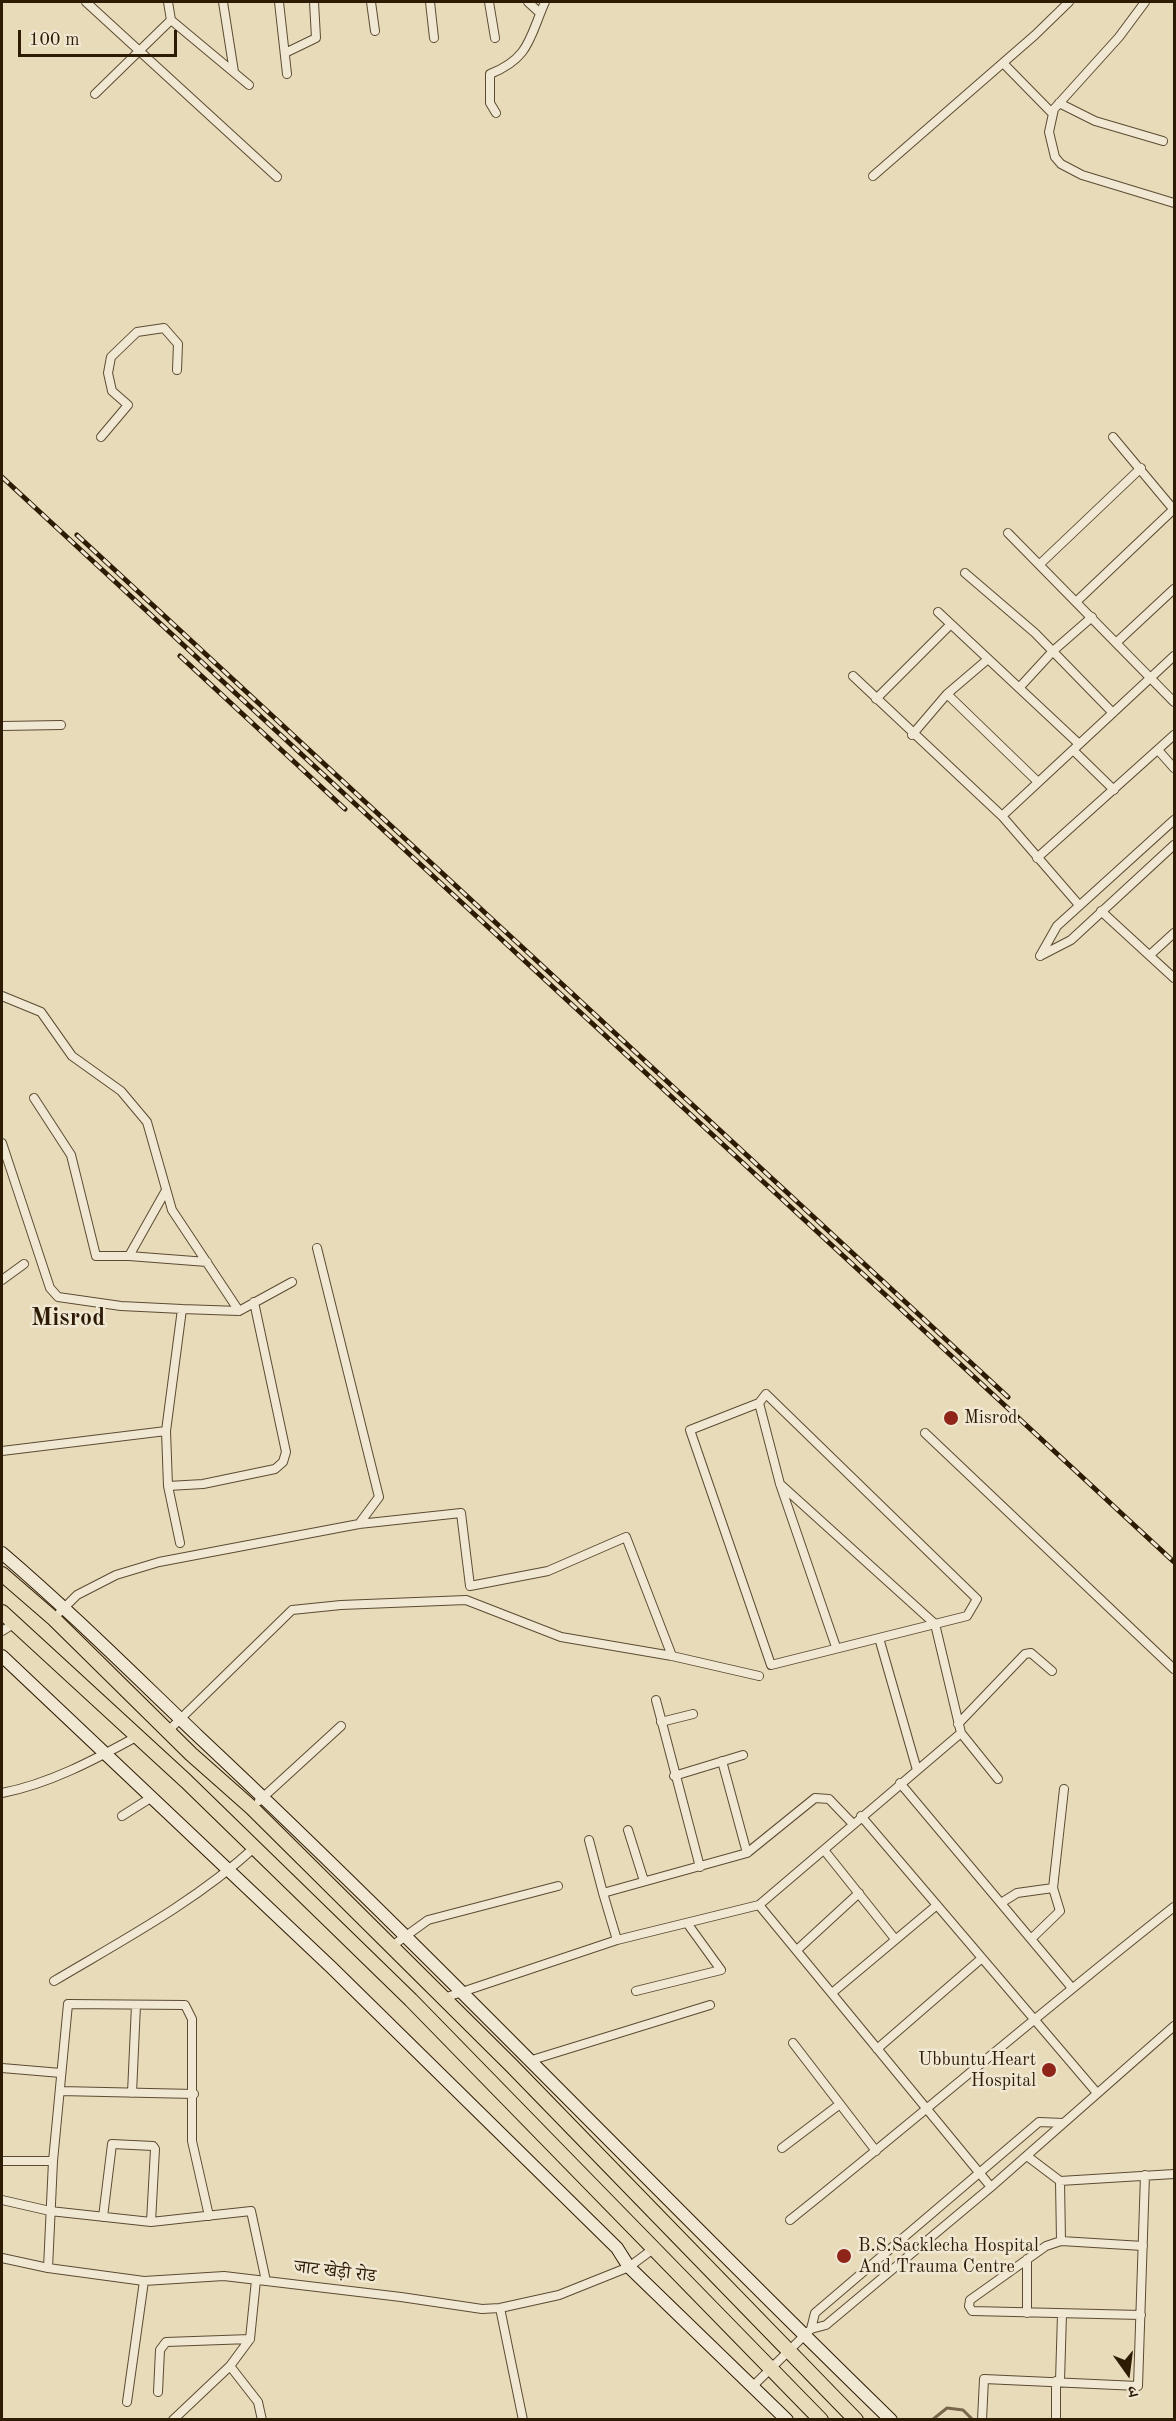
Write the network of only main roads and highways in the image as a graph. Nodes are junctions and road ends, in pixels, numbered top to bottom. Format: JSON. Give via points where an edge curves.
{"nodes":[{"id":1,"x":2,"y":1574,"type":"edge"},
{"id":2,"x":2,"y":1612,"type":"edge"},
{"id":3,"x":821,"y":2420,"type":"edge"},
{"id":4,"x":856,"y":2420,"type":"edge"}],
"edges":[{"from":1,"to":4,"type":"main road","via":[[54,1619],[392,1946]]},
{"from":2,"to":3,"type":"main road","via":[[255,1847],[535,2124]]}]}
